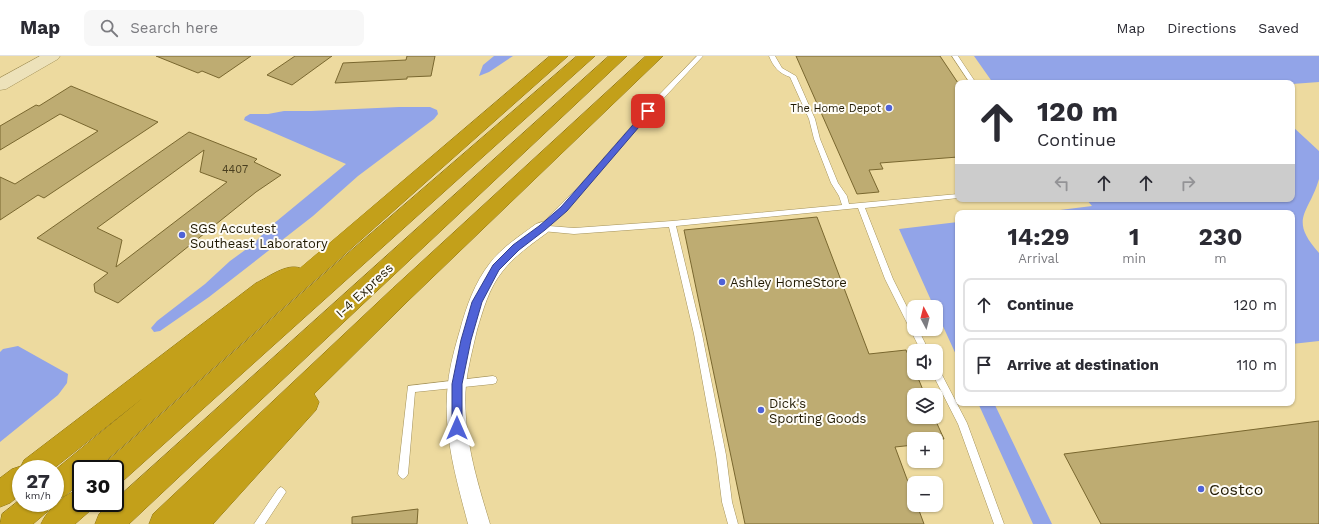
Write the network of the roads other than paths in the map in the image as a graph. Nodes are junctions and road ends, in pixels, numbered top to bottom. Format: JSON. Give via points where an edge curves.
{"nodes":[{"id":1,"x":27,"y":56,"type":"edge"},
{"id":2,"x":52,"y":56,"type":"edge"},
{"id":3,"x":560,"y":56,"type":"edge"},
{"id":4,"x":587,"y":56,"type":"edge"},
{"id":5,"x":619,"y":56,"type":"edge"},
{"id":6,"x":655,"y":56,"type":"edge"},
{"id":7,"x":700,"y":56,"type":"edge"},
{"id":8,"x":772,"y":56,"type":"edge"},
{"id":9,"x":955,"y":56,"type":"edge"},
{"id":10,"x":0,"y":71,"type":"edge"},
{"id":11,"x":971,"y":80,"type":"edge"},
{"id":12,"x":0,"y":85,"type":"edge"},
{"id":13,"x":955,"y":196,"type":"edge"},
{"id":14,"x":861,"y":206,"type":"junction"},
{"id":15,"x":846,"y":207,"type":"junction"},
{"id":16,"x":672,"y":224,"type":"junction"},
{"id":17,"x":542,"y":228,"type":"junction"},
{"id":18,"x":329,"y":256,"type":"junction"},
{"id":19,"x":907,"y":315,"type":"edge"},
{"id":20,"x":328,"y":364,"type":"junction"},
{"id":21,"x":493,"y":380,"type":"dead end"},
{"id":22,"x":940,"y":380,"type":"edge"},
{"id":23,"x":457,"y":384,"type":"junction"},
{"id":24,"x":45,"y":460,"type":"edge"},
{"id":25,"x":124,"y":463,"type":"edge"},
{"id":26,"x":403,"y":474,"type":"dead end"},
{"id":27,"x":64,"y":479,"type":"edge"},
{"id":28,"x":12,"y":485,"type":"edge"},
{"id":29,"x":281,"y":492,"type":"dead end"},
{"id":30,"x":0,"y":494,"type":"edge"},
{"id":31,"x":72,"y":509,"type":"edge"},
{"id":32,"x":26,"y":512,"type":"edge"},
{"id":33,"x":12,"y":524,"type":"edge"},
{"id":34,"x":55,"y":524,"type":"edge"},
{"id":35,"x":109,"y":524,"type":"edge"},
{"id":36,"x":163,"y":524,"type":"edge"},
{"id":37,"x":194,"y":524,"type":"edge"},
{"id":38,"x":259,"y":524,"type":"edge"},
{"id":39,"x":479,"y":524,"type":"edge"},
{"id":40,"x":733,"y":524,"type":"edge"},
{"id":41,"x":999,"y":524,"type":"edge"}],
"edges":[{"from":1,"to":10,"type":"street"},
{"from":2,"to":12,"type":"street"},
{"from":3,"to":18,"type":"highway"},
{"from":4,"to":25,"type":"highway"},
{"from":5,"to":35,"type":"highway","name":"I-4 Express"},
{"from":6,"to":20,"type":"highway"},
{"from":7,"to":17,"type":"lane","via":[[666,91],[564,209]]},
{"from":8,"to":15,"type":"lane","via":[[780,70],[794,76]]},
{"from":9,"to":11,"type":"lane"},
{"from":13,"to":14,"type":"lane"},
{"from":14,"to":15,"type":"lane"},
{"from":14,"to":19,"type":"lane","via":[[889,279]]},
{"from":15,"to":16,"type":"lane"},
{"from":16,"to":17,"type":"lane","via":[[574,231]]},
{"from":16,"to":40,"type":"lane","via":[[698,334]]},
{"from":17,"to":23,"type":"street","via":[[516,247],[492,274],[477,302]]},
{"from":18,"to":24,"type":"highway","via":[[264,289]]},
{"from":18,"to":27,"type":"highway"},
{"from":20,"to":36,"type":"highway"},
{"from":20,"to":37,"type":"highway","via":[[306,406]]},
{"from":21,"to":23,"type":"lane"},
{"from":22,"to":41,"type":"lane","via":[[962,423]]},
{"from":23,"to":26,"type":"lane","via":[[411,389]]},
{"from":23,"to":39,"type":"street","via":[[457,428],[463,470]]},
{"from":28,"to":30,"type":"highway"},
{"from":29,"to":38,"type":"lane"},
{"from":31,"to":34,"type":"highway"},
{"from":32,"to":33,"type":"highway"}]}
